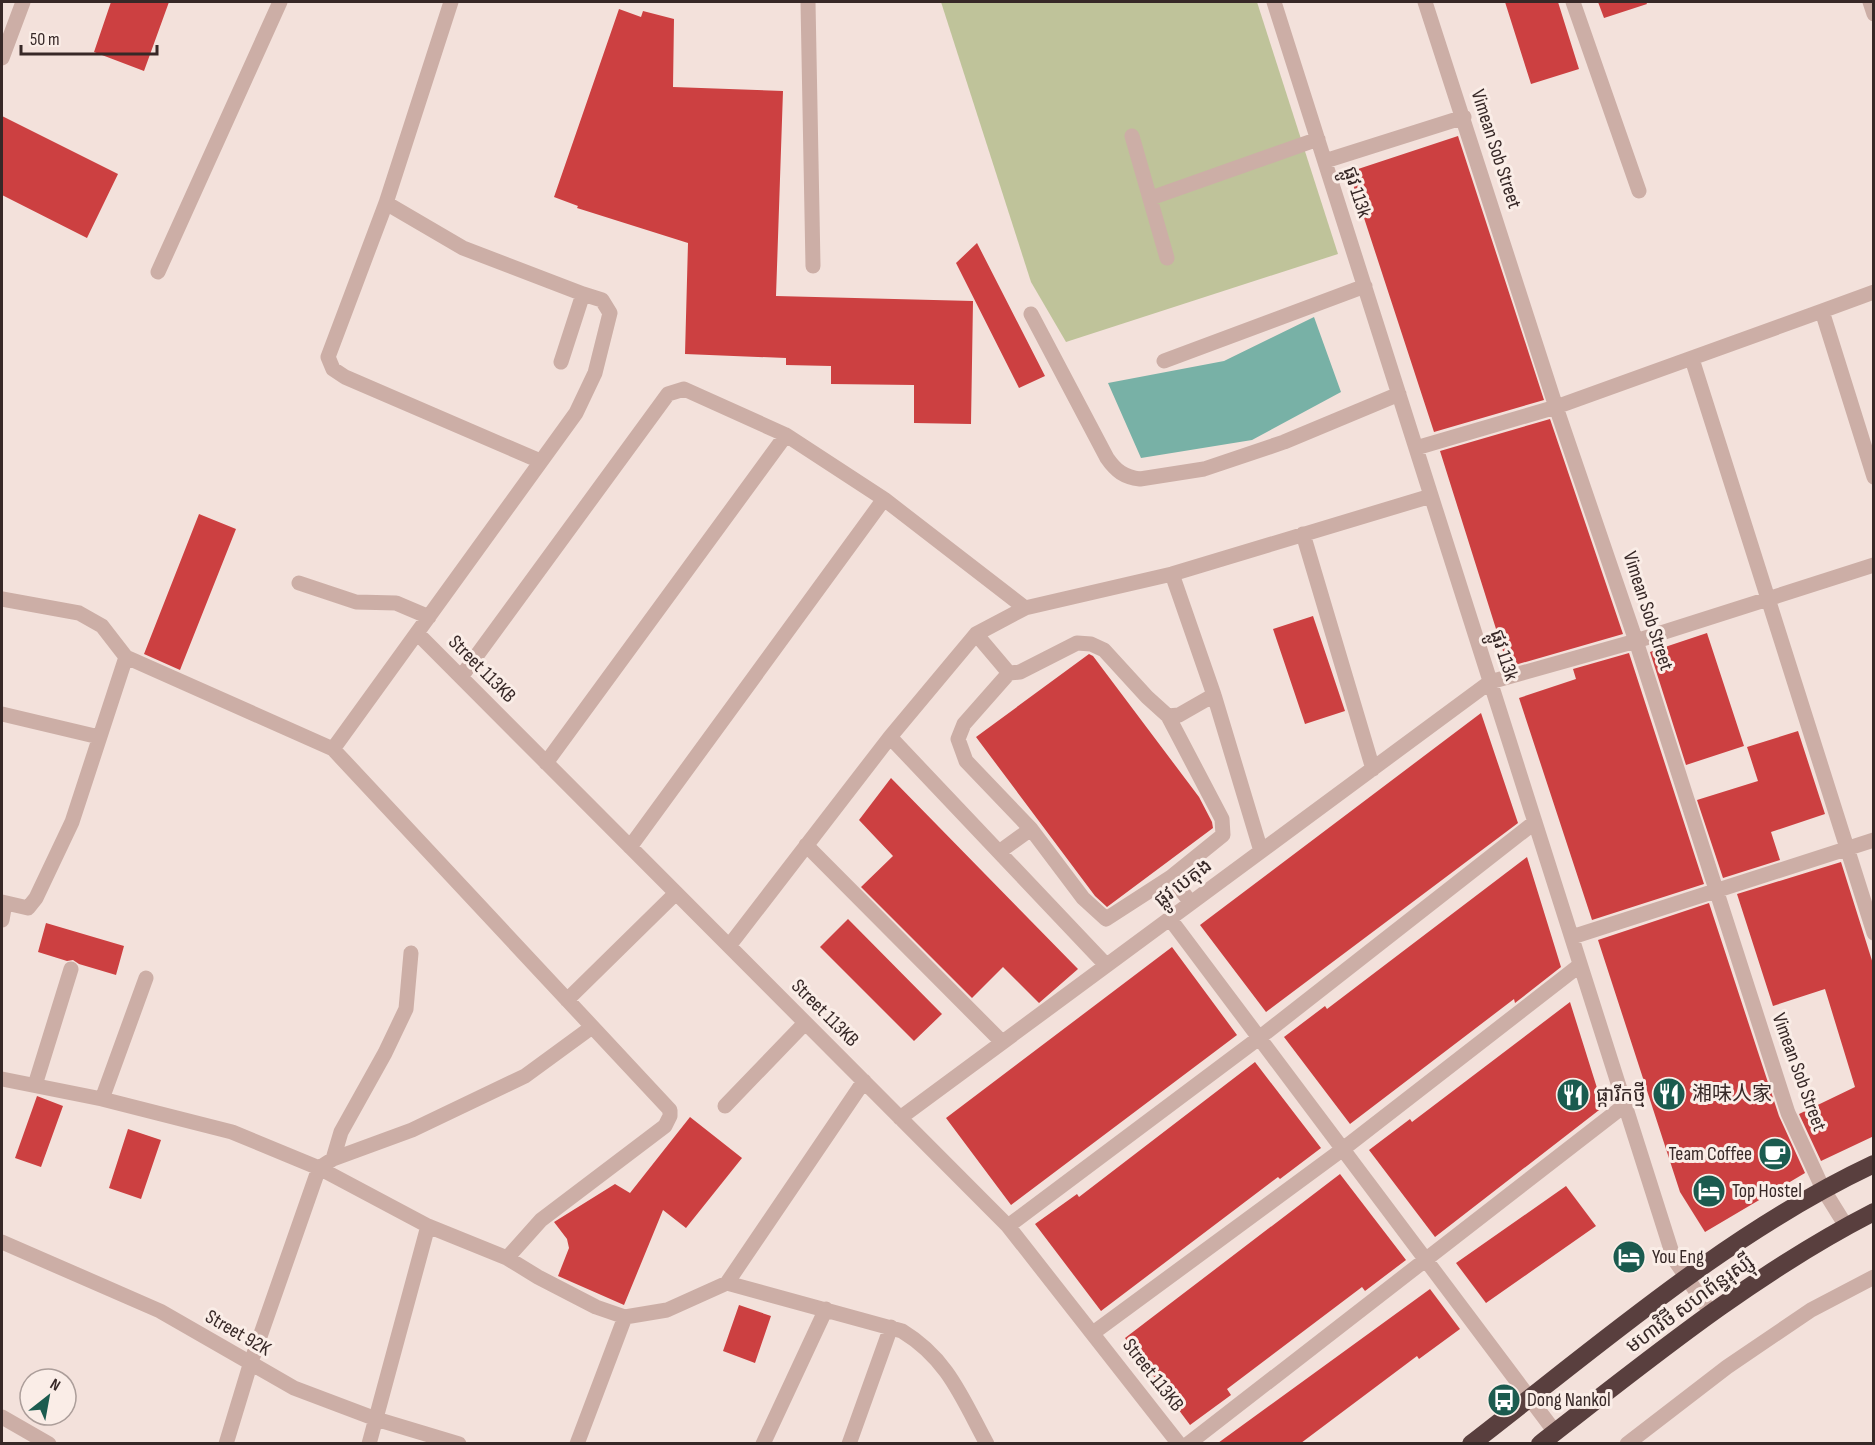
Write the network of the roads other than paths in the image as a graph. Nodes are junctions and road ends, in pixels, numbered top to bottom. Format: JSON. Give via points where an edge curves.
{"nodes":[{"id":1,"x":24,"y":2,"type":"edge"},
{"id":2,"x":280,"y":2,"type":"edge"},
{"id":3,"x":451,"y":2,"type":"edge"},
{"id":4,"x":808,"y":2,"type":"edge"},
{"id":5,"x":1274,"y":2,"type":"edge"},
{"id":6,"x":1425,"y":2,"type":"edge"},
{"id":7,"x":1573,"y":2,"type":"edge"},
{"id":8,"x":1870,"y":2,"type":"edge"},
{"id":9,"x":1874,"y":14,"type":"edge"},
{"id":10,"x":2,"y":58,"type":"edge"},
{"id":11,"x":1464,"y":117,"type":"junction"},
{"id":12,"x":1132,"y":136,"type":"dead end"},
{"id":13,"x":1318,"y":139,"type":"junction"},
{"id":14,"x":1325,"y":161,"type":"junction"},
{"id":15,"x":1639,"y":191,"type":"dead end"},
{"id":16,"x":1151,"y":198,"type":"junction"},
{"id":17,"x":386,"y":203,"type":"junction"},
{"id":18,"x":1167,"y":258,"type":"dead end"},
{"id":19,"x":813,"y":266,"type":"dead end"},
{"id":20,"x":158,"y":272,"type":"dead end"},
{"id":21,"x":1365,"y":286,"type":"junction"},
{"id":22,"x":1874,"y":292,"type":"edge"},
{"id":23,"x":583,"y":294,"type":"junction"},
{"id":24,"x":1822,"y":311,"type":"junction"},
{"id":25,"x":1031,"y":314,"type":"dead end"},
{"id":26,"x":1692,"y":359,"type":"junction"},
{"id":27,"x":1164,"y":361,"type":"dead end"},
{"id":28,"x":561,"y":362,"type":"dead end"},
{"id":29,"x":1399,"y":394,"type":"junction"},
{"id":30,"x":1556,"y":407,"type":"junction"},
{"id":31,"x":786,"y":435,"type":"junction"},
{"id":32,"x":1416,"y":448,"type":"junction"},
{"id":33,"x":540,"y":461,"type":"junction"},
{"id":34,"x":1874,"y":477,"type":"edge"},
{"id":35,"x":1431,"y":496,"type":"junction"},
{"id":36,"x":884,"y":500,"type":"junction"},
{"id":37,"x":1303,"y":534,"type":"junction"},
{"id":38,"x":1874,"y":565,"type":"edge"},
{"id":39,"x":1172,"y":574,"type":"junction"},
{"id":40,"x":299,"y":583,"type":"dead end"},
{"id":41,"x":1768,"y":597,"type":"junction"},
{"id":42,"x":2,"y":598,"type":"edge"},
{"id":43,"x":1025,"y":608,"type":"junction"},
{"id":44,"x":429,"y":617,"type":"junction"},
{"id":45,"x":418,"y":634,"type":"junction"},
{"id":46,"x":976,"y":634,"type":"junction"},
{"id":47,"x":1636,"y":641,"type":"junction"},
{"id":48,"x":126,"y":657,"type":"junction"},
{"id":49,"x":1009,"y":673,"type":"junction"},
{"id":50,"x":461,"y":677,"type":"junction"},
{"id":51,"x":1490,"y":682,"type":"junction"},
{"id":52,"x":1214,"y":696,"type":"junction"},
{"id":53,"x":2,"y":714,"type":"edge"},
{"id":54,"x":1168,"y":716,"type":"junction"},
{"id":55,"x":99,"y":737,"type":"junction"},
{"id":56,"x":890,"y":737,"type":"junction"},
{"id":57,"x":333,"y":748,"type":"junction"},
{"id":58,"x":546,"y":763,"type":"junction"},
{"id":59,"x":1373,"y":769,"type":"junction"},
{"id":60,"x":1535,"y":822,"type":"junction"},
{"id":61,"x":1031,"y":829,"type":"junction"},
{"id":62,"x":1874,"y":840,"type":"edge"},
{"id":63,"x":806,"y":845,"type":"junction"},
{"id":64,"x":630,"y":847,"type":"junction"},
{"id":65,"x":1846,"y":849,"type":"junction"},
{"id":66,"x":1261,"y":851,"type":"junction"},
{"id":67,"x":999,"y":852,"type":"junction"},
{"id":68,"x":1170,"y":877,"type":"junction"},
{"id":69,"x":1715,"y":890,"type":"junction"},
{"id":70,"x":676,"y":893,"type":"junction"},
{"id":71,"x":3,"y":903,"type":"edge"},
{"id":72,"x":1191,"y":903,"type":"junction"},
{"id":73,"x":1170,"y":919,"type":"junction"},
{"id":74,"x":2,"y":920,"type":"edge"},
{"id":75,"x":1874,"y":933,"type":"edge"},
{"id":76,"x":1572,"y":937,"type":"junction"},
{"id":77,"x":729,"y":946,"type":"junction"},
{"id":78,"x":411,"y":953,"type":"dead end"},
{"id":79,"x":1106,"y":965,"type":"junction"},
{"id":80,"x":1580,"y":965,"type":"junction"},
{"id":81,"x":71,"y":969,"type":"dead end"},
{"id":82,"x":146,"y":978,"type":"dead end"},
{"id":83,"x":567,"y":1000,"type":"junction"},
{"id":84,"x":805,"y":1023,"type":"junction"},
{"id":85,"x":592,"y":1027,"type":"junction"},
{"id":86,"x":1259,"y":1038,"type":"junction"},
{"id":87,"x":1002,"y":1042,"type":"junction"},
{"id":88,"x":2,"y":1079,"type":"edge"},
{"id":89,"x":864,"y":1081,"type":"junction"},
{"id":90,"x":35,"y":1085,"type":"junction"},
{"id":91,"x":102,"y":1099,"type":"junction"},
{"id":92,"x":1624,"y":1105,"type":"junction"},
{"id":93,"x":725,"y":1106,"type":"dead end"},
{"id":94,"x":900,"y":1118,"type":"junction"},
{"id":95,"x":1342,"y":1149,"type":"junction"},
{"id":96,"x":333,"y":1159,"type":"junction"},
{"id":97,"x":1874,"y":1164,"type":"edge"},
{"id":98,"x":319,"y":1168,"type":"junction"},
{"id":99,"x":1823,"y":1189,"type":"junction"},
{"id":100,"x":1874,"y":1212,"type":"edge"},
{"id":101,"x":428,"y":1226,"type":"junction"},
{"id":102,"x":1008,"y":1226,"type":"junction"},
{"id":103,"x":1846,"y":1226,"type":"junction"},
{"id":104,"x":2,"y":1242,"type":"edge"},
{"id":105,"x":507,"y":1258,"type":"junction"},
{"id":106,"x":1425,"y":1259,"type":"junction"},
{"id":107,"x":1874,"y":1277,"type":"edge"},
{"id":108,"x":1687,"y":1278,"type":"junction"},
{"id":109,"x":727,"y":1283,"type":"junction"},
{"id":110,"x":826,"y":1309,"type":"junction"},
{"id":111,"x":1711,"y":1313,"type":"junction"},
{"id":112,"x":625,"y":1317,"type":"junction"},
{"id":113,"x":891,"y":1327,"type":"junction"},
{"id":114,"x":1093,"y":1333,"type":"junction"},
{"id":115,"x":250,"y":1365,"type":"junction"},
{"id":116,"x":1530,"y":1398,"type":"junction"},
{"id":117,"x":2,"y":1417,"type":"edge"},
{"id":118,"x":376,"y":1419,"type":"junction"},
{"id":119,"x":1555,"y":1432,"type":"junction"},
{"id":120,"x":49,"y":1443,"type":"edge"},
{"id":121,"x":226,"y":1443,"type":"edge"},
{"id":122,"x":369,"y":1443,"type":"edge"},
{"id":123,"x":459,"y":1443,"type":"edge"},
{"id":124,"x":577,"y":1443,"type":"edge"},
{"id":125,"x":763,"y":1443,"type":"edge"},
{"id":126,"x":849,"y":1443,"type":"edge"},
{"id":127,"x":987,"y":1443,"type":"edge"},
{"id":128,"x":1179,"y":1443,"type":"edge"},
{"id":129,"x":1188,"y":1443,"type":"edge"},
{"id":130,"x":1471,"y":1443,"type":"edge"},
{"id":131,"x":1540,"y":1443,"type":"edge"},
{"id":132,"x":1627,"y":1443,"type":"edge"}],
"edges":[{"from":1,"to":10,"type":"street"},
{"from":2,"to":20,"type":"street"},
{"from":3,"to":17,"type":"street"},
{"from":4,"to":19,"type":"street"},
{"from":5,"to":13,"type":"street","name":"ផ្លូវ 113k"},
{"from":6,"to":11,"type":"street","name":"Vimean Sob Street"},
{"from":7,"to":15,"type":"street"},
{"from":8,"to":9,"type":"street"},
{"from":11,"to":14,"type":"street"},
{"from":11,"to":30,"type":"street","name":"Vimean Sob Street"},
{"from":12,"to":16,"type":"street"},
{"from":13,"to":14,"type":"street","name":"ផ្លូវ 113k"},
{"from":13,"to":16,"type":"street"},
{"from":14,"to":21,"type":"street","name":"ផ្លូវ 113k"},
{"from":16,"to":18,"type":"street"},
{"from":17,"to":23,"type":"street","via":[[463,248]]},
{"from":17,"to":33,"type":"street","via":[[328,357],[333,369]]},
{"from":21,"to":27,"type":"street"},
{"from":21,"to":29,"type":"street","name":"ផ្លូវ 113k"},
{"from":22,"to":24,"type":"street"},
{"from":23,"to":28,"type":"street"},
{"from":23,"to":33,"type":"street","via":[[602,300],[610,313],[607,328],[595,373],[576,413]]},
{"from":24,"to":26,"type":"street"},
{"from":24,"to":34,"type":"street"},
{"from":25,"to":29,"type":"street","via":[[1107,458],[1115,470],[1130,478],[1204,469],[1284,442]]},
{"from":26,"to":30,"type":"street"},
{"from":26,"to":41,"type":"street"},
{"from":29,"to":32,"type":"street","name":"ផ្លូវ 113k"},
{"from":30,"to":32,"type":"street"},
{"from":30,"to":47,"type":"street","name":"Vimean Sob Street"},
{"from":31,"to":36,"type":"street"},
{"from":31,"to":50,"type":"street","via":[[684,389],[668,394]]},
{"from":31,"to":58,"type":"street"},
{"from":32,"to":35,"type":"street","name":"ផ្លូវ 113k"},
{"from":33,"to":44,"type":"street"},
{"from":35,"to":37,"type":"street"},
{"from":35,"to":51,"type":"street","name":"ផ្លូវ 113k"},
{"from":36,"to":43,"type":"street"},
{"from":36,"to":64,"type":"street"},
{"from":37,"to":39,"type":"street"},
{"from":37,"to":59,"type":"street"},
{"from":38,"to":41,"type":"street"},
{"from":39,"to":43,"type":"street"},
{"from":39,"to":52,"type":"street"},
{"from":40,"to":44,"type":"street","via":[[356,602],[396,603]]},
{"from":41,"to":47,"type":"street"},
{"from":41,"to":65,"type":"street"},
{"from":42,"to":48,"type":"street","via":[[79,614],[102,626]]},
{"from":43,"to":46,"type":"street"},
{"from":44,"to":45,"type":"street"},
{"from":45,"to":50,"type":"street","name":"Street 113KB"},
{"from":45,"to":57,"type":"street"},
{"from":46,"to":49,"type":"street"},
{"from":46,"to":56,"type":"street"},
{"from":47,"to":51,"type":"street"},
{"from":47,"to":69,"type":"street","name":"Vimean Sob Street"},
{"from":48,"to":55,"type":"street"},
{"from":48,"to":57,"type":"street"},
{"from":49,"to":54,"type":"street","via":[[1020,672],[1077,644],[1091,644],[1104,650]]},
{"from":49,"to":61,"type":"street","via":[[964,724],[958,739],[966,761]]},
{"from":50,"to":58,"type":"street","name":"Street 113KB"},
{"from":51,"to":59,"type":"street","name":"ផ្លូវ បេតុង"},
{"from":51,"to":60,"type":"street","name":"ផ្លូវ 113k"},
{"from":52,"to":54,"type":"street","via":[[1179,715]]},
{"from":52,"to":66,"type":"street"},
{"from":53,"to":55,"type":"street"},
{"from":54,"to":68,"type":"street","via":[[1225,829],[1220,839]]},
{"from":55,"to":71,"type":"street","via":[[72,822],[36,898],[28,908]]},
{"from":56,"to":63,"type":"street"},
{"from":56,"to":67,"type":"street"},
{"from":57,"to":83,"type":"street"},
{"from":58,"to":64,"type":"street","name":"Street 113KB"},
{"from":59,"to":66,"type":"street","name":"ផ្លូវ បេតុង"},
{"from":60,"to":76,"type":"street","name":"ផ្លូវ 113k"},
{"from":60,"to":86,"type":"street"},
{"from":61,"to":67,"type":"street"},
{"from":61,"to":68,"type":"street","via":[[1083,898],[1106,919]]},
{"from":62,"to":65,"type":"street"},
{"from":63,"to":77,"type":"street"},
{"from":63,"to":87,"type":"street"},
{"from":64,"to":70,"type":"street","name":"Street 113KB"},
{"from":65,"to":69,"type":"street"},
{"from":65,"to":75,"type":"street"},
{"from":66,"to":72,"type":"street","name":"ផ្លូវ បេតុង"},
{"from":67,"to":79,"type":"street"},
{"from":68,"to":72,"type":"street"},
{"from":69,"to":76,"type":"street"},
{"from":69,"to":99,"type":"street","name":"Vimean Sob Street","via":[[1788,1113]]},
{"from":70,"to":77,"type":"street","name":"Street 113KB"},
{"from":70,"to":83,"type":"street"},
{"from":71,"to":74,"type":"street"},
{"from":72,"to":73,"type":"street","name":"ផ្លូវ បេតុង"},
{"from":73,"to":79,"type":"street","name":"ផ្លូវ បេតុង"},
{"from":73,"to":86,"type":"street"},
{"from":76,"to":80,"type":"street","name":"ផ្លូវ 113k"},
{"from":77,"to":84,"type":"street","name":"Street 113KB"},
{"from":78,"to":96,"type":"street","via":[[406,1009],[341,1132]]},
{"from":79,"to":87,"type":"street","name":"ផ្លូវ បេតុង"},
{"from":80,"to":92,"type":"street","name":"ផ្លូវ 113k"},
{"from":80,"to":95,"type":"street"},
{"from":81,"to":90,"type":"street"},
{"from":82,"to":91,"type":"street"},
{"from":83,"to":85,"type":"street"},
{"from":84,"to":89,"type":"street","name":"Street 113KB"},
{"from":84,"to":93,"type":"street"},
{"from":85,"to":96,"type":"street","via":[[525,1076],[412,1130]]},
{"from":85,"to":105,"type":"street","via":[[670,1110],[670,1116],[665,1126],[541,1220]]},
{"from":86,"to":95,"type":"street"},
{"from":86,"to":102,"type":"street"},
{"from":87,"to":94,"type":"street","name":"ផ្លូវ បេតុង"},
{"from":88,"to":90,"type":"street"},
{"from":89,"to":94,"type":"street","name":"Street 113KB"},
{"from":89,"to":109,"type":"street"},
{"from":90,"to":91,"type":"street"},
{"from":91,"to":98,"type":"street","via":[[232,1132]]},
{"from":92,"to":106,"type":"street"},
{"from":92,"to":108,"type":"street","name":"ផ្លូវ 113k","via":[[1674,1259]]},
{"from":94,"to":102,"type":"street","name":"Street 113KB"},
{"from":95,"to":106,"type":"street"},
{"from":95,"to":114,"type":"street"},
{"from":96,"to":98,"type":"street"},
{"from":97,"to":99,"type":"highway","name":"មហាវិថី សហព័ន្ធរុស្ស៊ី"},
{"from":98,"to":101,"type":"street"},
{"from":98,"to":115,"type":"street"},
{"from":99,"to":103,"type":"street","name":"Vimean Sob Street"},
{"from":99,"to":108,"type":"highway","name":"មហាវិថី សហព័ន្ធរុស្ស៊ី"},
{"from":100,"to":103,"type":"highway","name":"មហាវិថី សហព័ន្ធរុស្ស៊ី"},
{"from":101,"to":105,"type":"street"},
{"from":101,"to":118,"type":"street"},
{"from":102,"to":114,"type":"street","name":"Street 113KB"},
{"from":103,"to":111,"type":"highway","name":"មហាវិថី សហព័ន្ធរុស្ស៊ី"},
{"from":104,"to":115,"type":"street","name":"Street 92K","via":[[160,1311]]},
{"from":105,"to":112,"type":"street","via":[[596,1307]]},
{"from":106,"to":116,"type":"street"},
{"from":106,"to":129,"type":"street"},
{"from":107,"to":132,"type":"street","via":[[1811,1311],[1727,1367]]},
{"from":108,"to":111,"type":"street","name":"ផ្លូវ 113k"},
{"from":108,"to":116,"type":"highway","name":"មហាវិថី សហព័ន្ធរុស្ស៊ី"},
{"from":109,"to":110,"type":"street"},
{"from":109,"to":112,"type":"street","via":[[667,1310]]},
{"from":110,"to":113,"type":"street"},
{"from":110,"to":125,"type":"street"},
{"from":111,"to":119,"type":"highway","name":"មហាវិថី សហព័ន្ធរុស្ស៊ី"},
{"from":112,"to":124,"type":"street"},
{"from":113,"to":126,"type":"street"},
{"from":113,"to":127,"type":"street","via":[[925,1344],[943,1364]]},
{"from":114,"to":128,"type":"street","name":"Street 113KB"},
{"from":115,"to":118,"type":"street","name":"Street 92K","via":[[294,1388]]},
{"from":115,"to":121,"type":"street"},
{"from":116,"to":119,"type":"street"},
{"from":116,"to":130,"type":"highway","name":"មហាវិថី សហព័ន្ធរុស្ស៊ី"},
{"from":117,"to":120,"type":"street"},
{"from":118,"to":122,"type":"street"},
{"from":118,"to":123,"type":"street","name":"Street 92K"},
{"from":119,"to":131,"type":"highway","name":"មហាវិថី សហព័ន្ធរុស្ស៊ី"}]}
